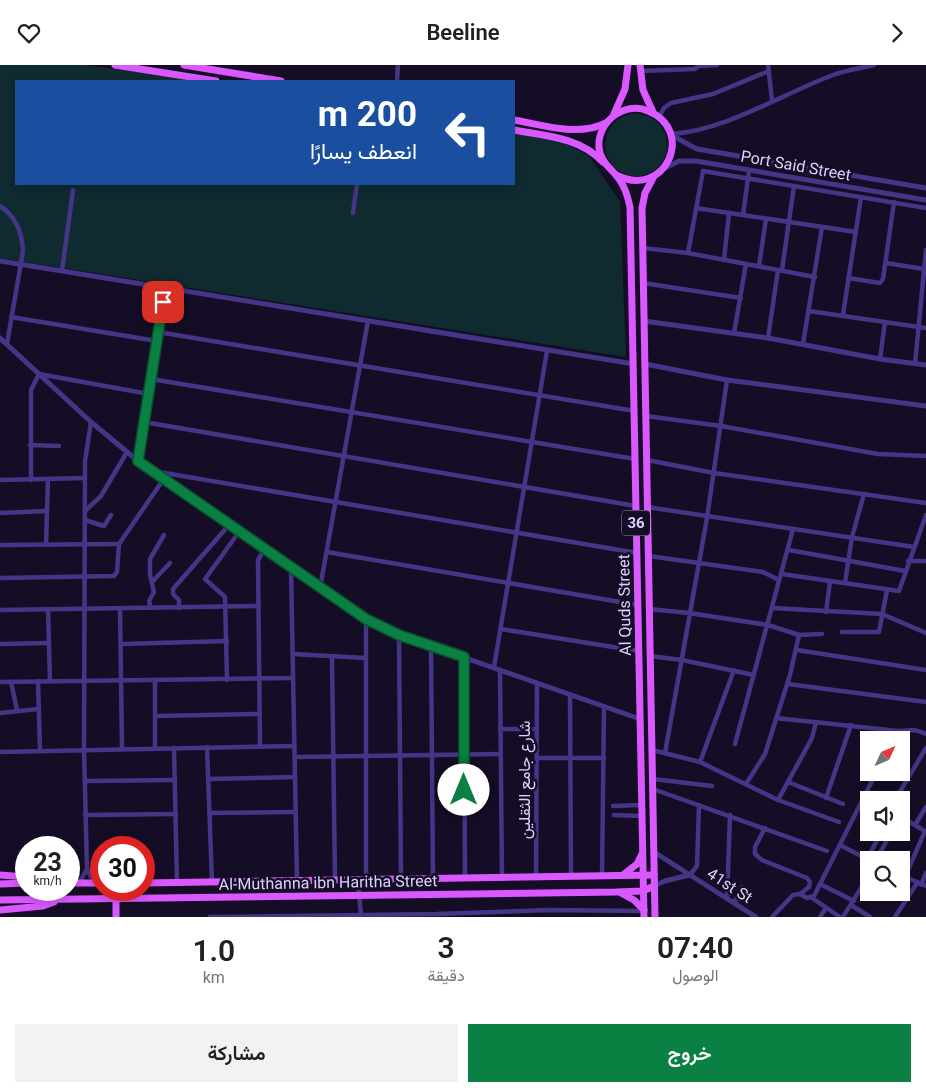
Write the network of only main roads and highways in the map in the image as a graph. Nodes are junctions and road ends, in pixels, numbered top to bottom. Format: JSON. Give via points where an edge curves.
{"nodes":[{"id":1,"x":115,"y":65,"type":"edge"},
{"id":2,"x":184,"y":65,"type":"edge"},
{"id":3,"x":628,"y":68,"type":"edge"},
{"id":4,"x":640,"y":68,"type":"edge"},
{"id":5,"x":210,"y":80,"type":"edge"},
{"id":6,"x":275,"y":80,"type":"edge"},
{"id":7,"x":656,"y":115,"type":"junction"},
{"id":8,"x":515,"y":120,"type":"edge"},
{"id":9,"x":609,"y":120,"type":"junction"},
{"id":10,"x":515,"y":131,"type":"edge"},
{"id":11,"x":605,"y":165,"type":"junction"},
{"id":12,"x":616,"y":175,"type":"junction"},
{"id":13,"x":655,"y":176,"type":"junction"},
{"id":14,"x":646,"y":434,"type":"junction"},
{"id":15,"x":635,"y":440,"type":"junction"},
{"id":16,"x":646,"y":446,"type":"junction"},
{"id":17,"x":637,"y":581,"type":"junction"},
{"id":18,"x":649,"y":581,"type":"junction"},
{"id":19,"x":643,"y":854,"type":"junction"},
{"id":20,"x":0,"y":875,"type":"edge"},
{"id":21,"x":623,"y":875,"type":"junction"},
{"id":22,"x":643,"y":875,"type":"junction"},
{"id":23,"x":654,"y":875,"type":"junction"},
{"id":24,"x":15,"y":876,"type":"edge"},
{"id":25,"x":15,"y":883,"type":"edge"},
{"id":26,"x":155,"y":883,"type":"edge"},
{"id":27,"x":0,"y":884,"type":"edge"},
{"id":28,"x":654,"y":886,"type":"junction"},
{"id":29,"x":643,"y":891,"type":"junction"},
{"id":30,"x":616,"y":892,"type":"junction"},
{"id":31,"x":155,"y":898,"type":"edge"},
{"id":32,"x":0,"y":900,"type":"edge"},
{"id":33,"x":15,"y":900,"type":"edge"},
{"id":34,"x":58,"y":901,"type":"edge"},
{"id":35,"x":116,"y":901,"type":"edge"},
{"id":36,"x":0,"y":911,"type":"edge"},
{"id":37,"x":644,"y":913,"type":"edge"},
{"id":38,"x":116,"y":917,"type":"edge"},
{"id":39,"x":655,"y":917,"type":"edge"}],
"edges":[{"from":1,"to":5,"type":"main road"},
{"from":2,"to":6,"type":"main road"},
{"from":3,"to":9,"type":"main road","via":[[624,95]]},
{"from":4,"to":7,"type":"main road","via":[[644,95]]},
{"from":7,"to":9,"type":"main road","via":[[636,108],[619,112]]},
{"from":7,"to":13,"type":"main road","via":[[671,134],[670,157],[663,170]]},
{"from":8,"to":9,"type":"main road","via":[[588,129]]},
{"from":9,"to":11,"type":"main road","via":[[599,148]]},
{"from":10,"to":11,"type":"main road","via":[[574,141]]},
{"from":11,"to":12,"type":"main road"},
{"from":12,"to":13,"type":"main road","via":[[640,181]]},
{"from":12,"to":15,"type":"main road","name":"Al Quds Street","number":"36","via":[[630,207]]},
{"from":13,"to":14,"type":"main road","name":"Al Quds Street","number":"36","via":[[642,203]]},
{"from":14,"to":15,"type":"main road"},
{"from":14,"to":16,"type":"main road","name":"Al Quds Street","number":"36"},
{"from":15,"to":16,"type":"main road"},
{"from":15,"to":17,"type":"main road","name":"Al Quds Street","number":"36"},
{"from":16,"to":18,"type":"main road","name":"Al Quds Street","number":"36"},
{"from":17,"to":18,"type":"main road"},
{"from":17,"to":19,"type":"main road","name":"Al Quds Street","number":"36"},
{"from":18,"to":23,"type":"main road","name":"Al Quds Street","number":"36"},
{"from":19,"to":21,"type":"main road","via":[[637,864]]},
{"from":19,"to":22,"type":"main road","name":"Al Quds Street","number":"36"},
{"from":20,"to":24,"type":"main road"},
{"from":21,"to":22,"type":"main road","name":"Al-Muthanna ibn Haritha Street"},
{"from":21,"to":26,"type":"main road","name":"Al-Muthanna ibn Haritha Street"},
{"from":22,"to":23,"type":"main road","name":"Al-Muthanna ibn Haritha Street"},
{"from":22,"to":29,"type":"main road","name":"Al Quds Street","number":"36"},
{"from":23,"to":28,"type":"main road","name":"Al Quds Street","number":"36"},
{"from":25,"to":27,"type":"main road"},
{"from":28,"to":29,"type":"main road","name":"Al-Muthanna ibn Haritha Street"},
{"from":28,"to":39,"type":"main road","name":"Al Quds Street","number":"36"},
{"from":29,"to":30,"type":"main road","name":"Al-Muthanna ibn Haritha Street"},
{"from":29,"to":37,"type":"main road","name":"Al Quds Street","number":"36"},
{"from":30,"to":31,"type":"main road","name":"Al-Muthanna ibn Haritha Street"},
{"from":30,"to":37,"type":"main road","via":[[634,900]]},
{"from":32,"to":33,"type":"main road","name":"Al-Muthanna ibn Haritha Street"},
{"from":34,"to":36,"type":"main road"},
{"from":35,"to":38,"type":"main road"}]}
